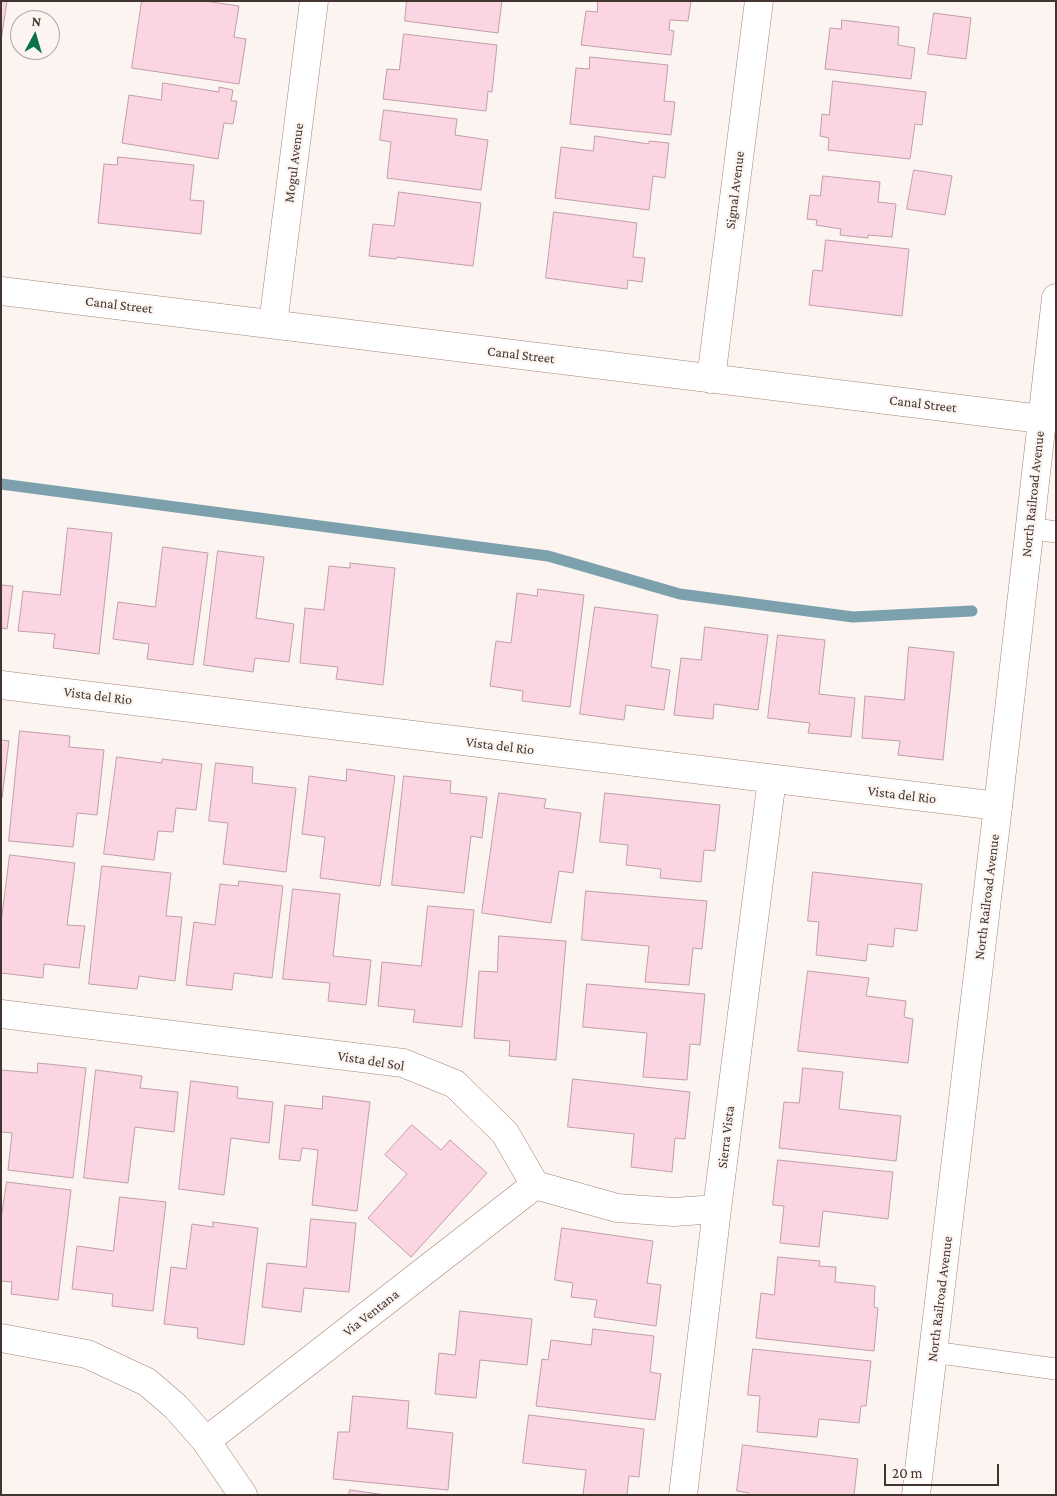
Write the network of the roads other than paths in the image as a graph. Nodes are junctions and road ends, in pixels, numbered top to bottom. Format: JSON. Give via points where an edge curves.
{"nodes":[{"id":1,"x":314,"y":1,"type":"edge"},
{"id":2,"x":759,"y":1,"type":"edge"},
{"id":3,"x":1,"y":291,"type":"edge"},
{"id":4,"x":1056,"y":298,"type":"edge"},
{"id":5,"x":273,"y":324,"type":"junction"},
{"id":6,"x":711,"y":378,"type":"junction"},
{"id":7,"x":1041,"y":419,"type":"junction"},
{"id":8,"x":1043,"y":530,"type":"edge"},
{"id":9,"x":1,"y":685,"type":"edge"},
{"id":10,"x":772,"y":779,"type":"junction"},
{"id":11,"x":998,"y":806,"type":"junction"},
{"id":12,"x":1,"y":1014,"type":"edge"},
{"id":13,"x":535,"y":1185,"type":"junction"},
{"id":14,"x":717,"y":1209,"type":"junction"},
{"id":15,"x":1,"y":1338,"type":"edge"},
{"id":16,"x":933,"y":1352,"type":"junction"},
{"id":17,"x":1056,"y":1369,"type":"edge"},
{"id":18,"x":206,"y":1441,"type":"junction"},
{"id":19,"x":243,"y":1495,"type":"edge"},
{"id":20,"x":683,"y":1495,"type":"edge"},
{"id":21,"x":916,"y":1495,"type":"edge"}],
"edges":[{"from":1,"to":5,"type":"street","name":"Mogul Avenue"},
{"from":2,"to":6,"type":"street","name":"Signal Avenue"},
{"from":3,"to":5,"type":"street","name":"Canal Street"},
{"from":4,"to":7,"type":"street","name":"North Railroad Avenue"},
{"from":5,"to":6,"type":"street","name":"Canal Street"},
{"from":6,"to":7,"type":"street","name":"Canal Street"},
{"from":7,"to":8,"type":"street","name":"North Railroad Avenue"},
{"from":8,"to":11,"type":"street","name":"North Railroad Avenue"},
{"from":9,"to":10,"type":"street","name":"Vista del Rio"},
{"from":10,"to":11,"type":"street","name":"Vista del Rio"},
{"from":10,"to":14,"type":"street","name":"Sierra Vista"},
{"from":11,"to":16,"type":"street","name":"North Railroad Avenue"},
{"from":12,"to":13,"type":"street","name":"Vista del Sol","via":[[403,1064],[455,1084],[505,1133]]},
{"from":13,"to":14,"type":"street","via":[[617,1208],[674,1212]]},
{"from":13,"to":18,"type":"street","name":"Via Ventana"},
{"from":14,"to":20,"type":"street","name":"Sierra Vista"},
{"from":15,"to":18,"type":"street","via":[[86,1354],[147,1382],[176,1407]]},
{"from":16,"to":17,"type":"lane"},
{"from":16,"to":21,"type":"street","name":"North Railroad Avenue"},
{"from":18,"to":19,"type":"street"}]}
